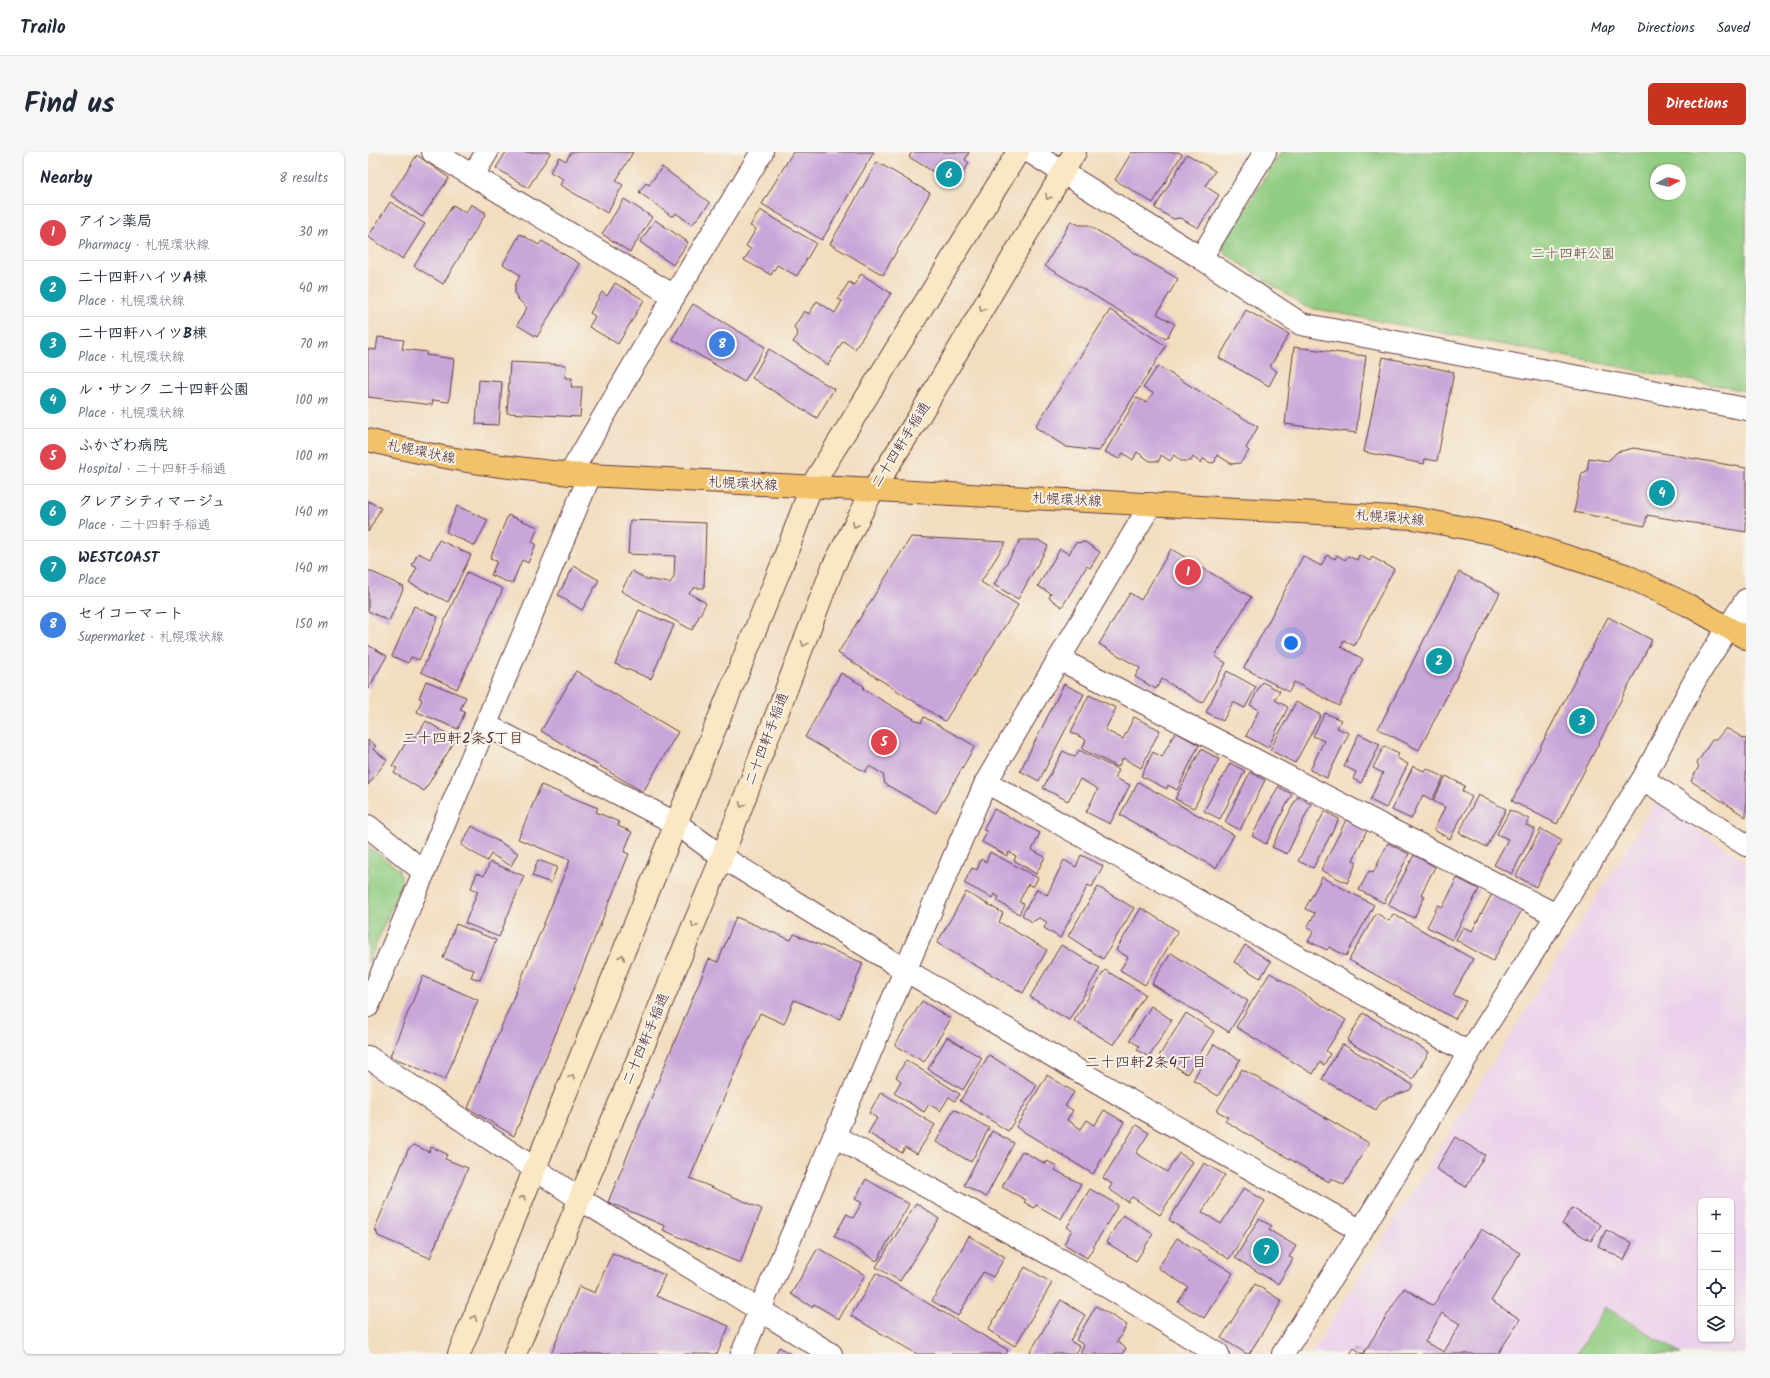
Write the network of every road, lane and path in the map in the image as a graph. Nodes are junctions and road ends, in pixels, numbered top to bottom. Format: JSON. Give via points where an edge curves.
{"nodes":[{"id":1,"x":433,"y":152,"type":"edge"},
{"id":2,"x":487,"y":152,"type":"edge"},
{"id":3,"x":762,"y":152,"type":"edge"},
{"id":4,"x":1018,"y":152,"type":"edge"},
{"id":5,"x":1030,"y":152,"type":"edge"},
{"id":6,"x":1075,"y":152,"type":"edge"},
{"id":7,"x":1265,"y":152,"type":"edge"},
{"id":8,"x":1062,"y":173,"type":"junction"},
{"id":9,"x":473,"y":175,"type":"junction"},
{"id":10,"x":1201,"y":258,"type":"junction"},
{"id":11,"x":674,"y":296,"type":"junction"},
{"id":12,"x":1746,"y":409,"type":"edge"},
{"id":13,"x":368,"y":440,"type":"edge"},
{"id":14,"x":580,"y":475,"type":"junction"},
{"id":15,"x":811,"y":487,"type":"junction"},
{"id":16,"x":873,"y":490,"type":"junction"},
{"id":17,"x":1151,"y":504,"type":"junction"},
{"id":18,"x":1746,"y":600,"type":"edge"},
{"id":19,"x":1737,"y":632,"type":"edge"},
{"id":20,"x":1059,"y":659,"type":"junction"},
{"id":21,"x":486,"y":725,"type":"junction"},
{"id":22,"x":1643,"y":779,"type":"junction"},
{"id":23,"x":986,"y":782,"type":"junction"},
{"id":24,"x":677,"y":824,"type":"junction"},
{"id":25,"x":368,"y":826,"type":"edge"},
{"id":26,"x":1746,"y":844,"type":"edge"},
{"id":27,"x":722,"y":857,"type":"junction"},
{"id":28,"x":424,"y":872,"type":"junction"},
{"id":29,"x":1556,"y":915,"type":"junction"},
{"id":30,"x":905,"y":970,"type":"junction"},
{"id":31,"x":368,"y":1006,"type":"edge"},
{"id":32,"x":1469,"y":1053,"type":"junction"},
{"id":33,"x":368,"y":1057,"type":"edge"},
{"id":34,"x":834,"y":1136,"type":"junction"},
{"id":35,"x":535,"y":1169,"type":"junction"},
{"id":36,"x":580,"y":1199,"type":"junction"},
{"id":37,"x":1361,"y":1230,"type":"junction"},
{"id":38,"x":759,"y":1311,"type":"junction"},
{"id":39,"x":459,"y":1354,"type":"edge"},
{"id":40,"x":515,"y":1354,"type":"edge"},
{"id":41,"x":742,"y":1354,"type":"edge"},
{"id":42,"x":832,"y":1354,"type":"edge"},
{"id":43,"x":1218,"y":1354,"type":"edge"},
{"id":44,"x":1283,"y":1354,"type":"edge"}],
"edges":[{"from":1,"to":9,"type":"street"},
{"from":2,"to":9,"type":"street"},
{"from":3,"to":11,"type":"street"},
{"from":4,"to":15,"type":"street"},
{"from":5,"to":8,"type":"street"},
{"from":6,"to":8,"type":"street","name":"二十四軒手稲通"},
{"from":7,"to":10,"type":"street"},
{"from":8,"to":10,"type":"street"},
{"from":8,"to":16,"type":"street","name":"二十四軒手稲通","one_way":true},
{"from":9,"to":11,"type":"street"},
{"from":10,"to":12,"type":"street","via":[[1300,324]]},
{"from":11,"to":14,"type":"street"},
{"from":13,"to":14,"type":"main road","name":"札幌環状線","via":[[410,451],[501,467]]},
{"from":14,"to":15,"type":"main road","name":"札幌環状線"},
{"from":14,"to":21,"type":"street"},
{"from":15,"to":16,"type":"main road","name":"札幌環状線"},
{"from":15,"to":24,"type":"street","via":[[782,567]]},
{"from":16,"to":17,"type":"main road","name":"札幌環状線"},
{"from":16,"to":27,"type":"street","name":"二十四軒手稲通","one_way":true,"via":[[833,567]]},
{"from":17,"to":19,"type":"main road","name":"札幌環状線","via":[[1413,518],[1497,534],[1625,575]]},
{"from":17,"to":20,"type":"street"},
{"from":18,"to":19,"type":"street"},
{"from":19,"to":22,"type":"street","via":[[1696,678]]},
{"from":20,"to":23,"type":"street"},
{"from":20,"to":29,"type":"street"},
{"from":21,"to":24,"type":"street"},
{"from":21,"to":28,"type":"street"},
{"from":22,"to":26,"type":"street"},
{"from":22,"to":29,"type":"street"},
{"from":23,"to":30,"type":"street"},
{"from":23,"to":32,"type":"street"},
{"from":24,"to":27,"type":"street"},
{"from":35,"to":24,"type":"street","one_way":true},
{"from":25,"to":28,"type":"street"},
{"from":27,"to":30,"type":"street"},
{"from":27,"to":36,"type":"street","name":"二十四軒手稲通","one_way":true},
{"from":28,"to":31,"type":"street"},
{"from":29,"to":32,"type":"street"},
{"from":30,"to":34,"type":"street"},
{"from":30,"to":37,"type":"street","via":[[1139,1106]]},
{"from":32,"to":37,"type":"street"},
{"from":33,"to":35,"type":"street"},
{"from":34,"to":38,"type":"street"},
{"from":34,"to":43,"type":"street","via":[[1095,1279]]},
{"from":35,"to":36,"type":"street"},
{"from":39,"to":35,"type":"street","one_way":true},
{"from":36,"to":38,"type":"street"},
{"from":36,"to":40,"type":"street","name":"二十四軒手稲通"},
{"from":37,"to":44,"type":"street"},
{"from":38,"to":41,"type":"street"},
{"from":38,"to":42,"type":"street"}]}
